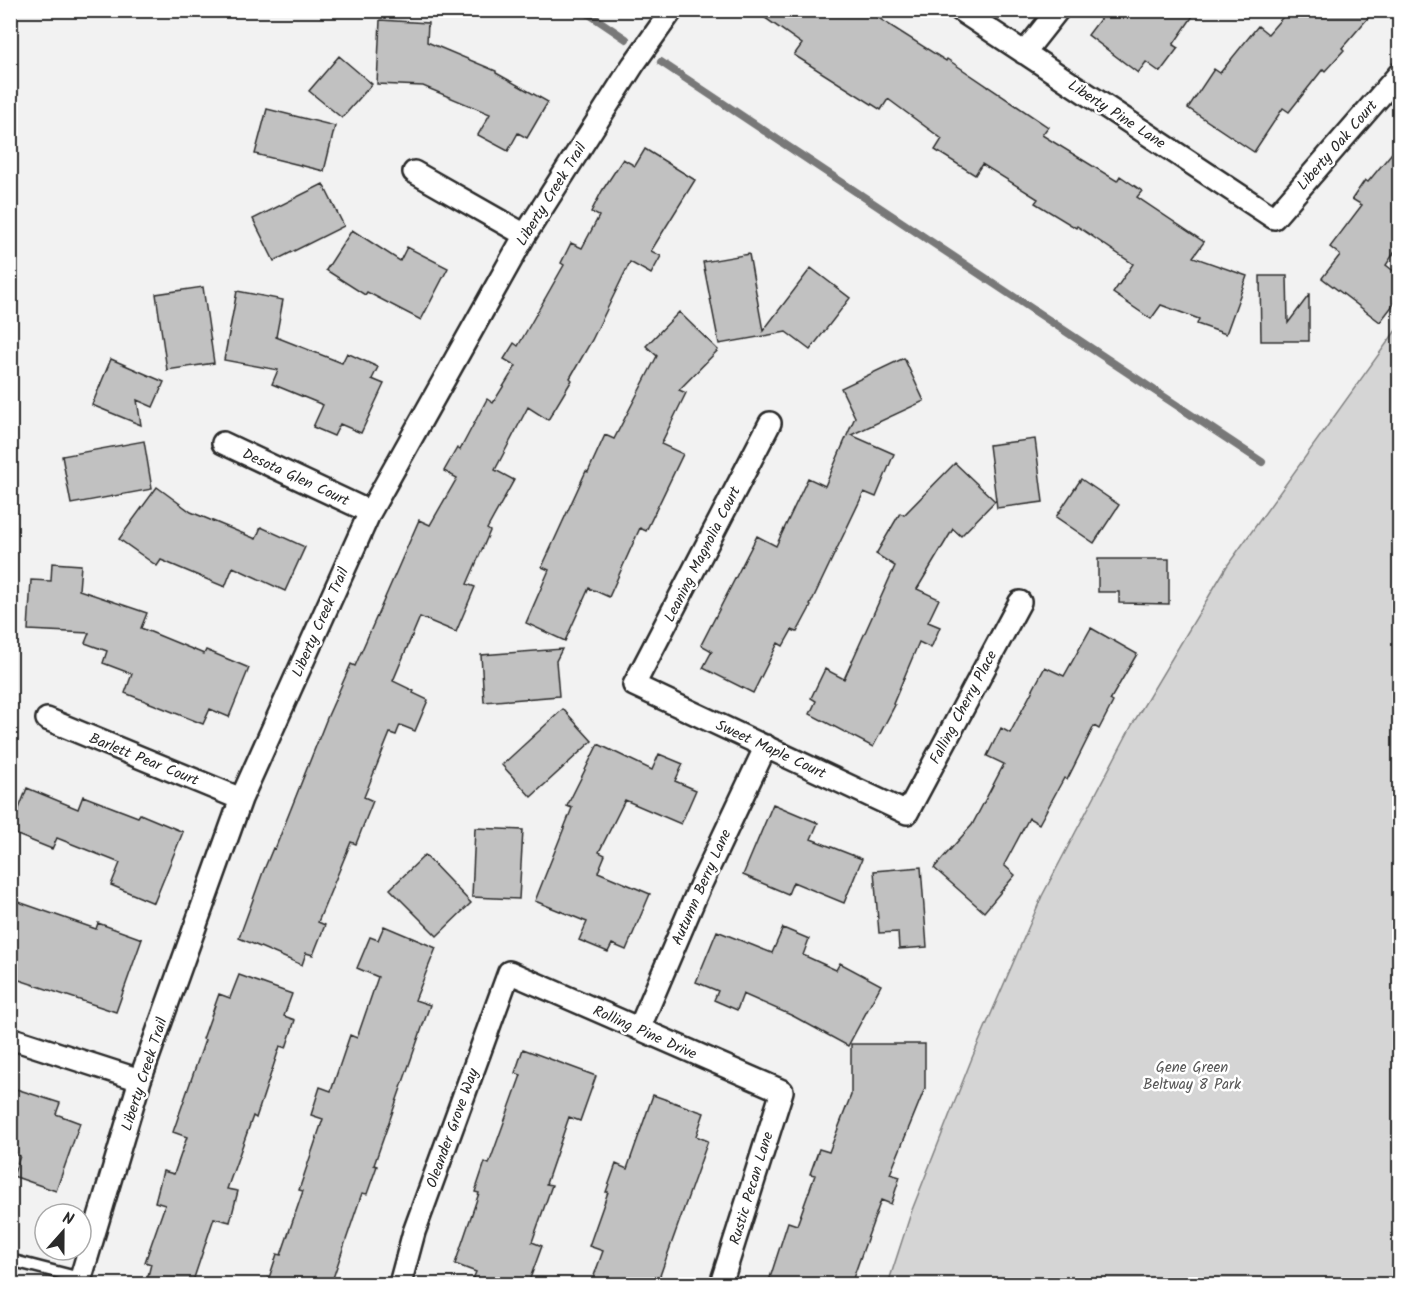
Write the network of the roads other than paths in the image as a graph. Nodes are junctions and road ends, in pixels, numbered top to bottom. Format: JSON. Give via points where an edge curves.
{"nodes":[{"id":1,"x":672,"y":10,"type":"edge"},
{"id":2,"x":960,"y":10,"type":"edge"},
{"id":3,"x":1058,"y":10,"type":"edge"},
{"id":4,"x":1024,"y":53,"type":"junction"},
{"id":5,"x":1400,"y":73,"type":"edge"},
{"id":6,"x":414,"y":172,"type":"dead end"},
{"id":7,"x":1274,"y":218,"type":"joint"},
{"id":8,"x":525,"y":235,"type":"junction"},
{"id":9,"x":770,"y":423,"type":"dead end"},
{"id":10,"x":223,"y":443,"type":"dead end"},
{"id":11,"x":370,"y":512,"type":"junction"},
{"id":12,"x":1020,"y":602,"type":"dead end"},
{"id":13,"x":634,"y":685,"type":"joint"},
{"id":14,"x":47,"y":719,"type":"dead end"},
{"id":15,"x":766,"y":746,"type":"junction"},
{"id":16,"x":241,"y":799,"type":"junction"},
{"id":17,"x":907,"y":813,"type":"joint"},
{"id":18,"x":509,"y":972,"type":"joint"},
{"id":19,"x":639,"y":1029,"type":"junction"},
{"id":20,"x":10,"y":1038,"type":"edge"},
{"id":21,"x":140,"y":1080,"type":"junction"},
{"id":22,"x":782,"y":1091,"type":"joint"},
{"id":23,"x":10,"y":1260,"type":"edge"},
{"id":24,"x":80,"y":1281,"type":"edge"},
{"id":25,"x":400,"y":1284,"type":"edge"},
{"id":26,"x":721,"y":1284,"type":"edge"}],
"edges":[{"from":1,"to":8,"type":"street","name":"Liberty Creek Trail"},
{"from":2,"to":4,"type":"street","name":"Liberty Pine Lane"},
{"from":3,"to":4,"type":"street"},
{"from":4,"to":7,"type":"street","name":"Liberty Pine Lane"},
{"from":5,"to":7,"type":"street","name":"Liberty Oak Court"},
{"from":6,"to":8,"type":"street"},
{"from":8,"to":11,"type":"street","name":"Liberty Creek Trail"},
{"from":9,"to":13,"type":"street","name":"Leaning Magnolia Court"},
{"from":10,"to":11,"type":"street","name":"Desota Glen Court"},
{"from":11,"to":16,"type":"street","name":"Liberty Creek Trail"},
{"from":12,"to":17,"type":"street","name":"Falling Cherry Place"},
{"from":13,"to":15,"type":"street","name":"Sweet Maple Court"},
{"from":14,"to":16,"type":"street","name":"Barlett Pear Court"},
{"from":15,"to":17,"type":"street","name":"Sweet Maple Court"},
{"from":15,"to":19,"type":"street","name":"Autumn Berry Lane"},
{"from":16,"to":21,"type":"street","name":"Liberty Creek Trail"},
{"from":18,"to":19,"type":"street","name":"Rolling Pine Drive"},
{"from":18,"to":25,"type":"street","name":"Oleander Grove Way","via":[[414,1232]]},
{"from":19,"to":22,"type":"street","name":"Rolling Pine Drive"},
{"from":20,"to":21,"type":"street"},
{"from":21,"to":24,"type":"street","name":"Liberty Creek Trail"},
{"from":22,"to":26,"type":"street","name":"Rustic Pecan Lane"},
{"from":23,"to":24,"type":"lane"}]}
